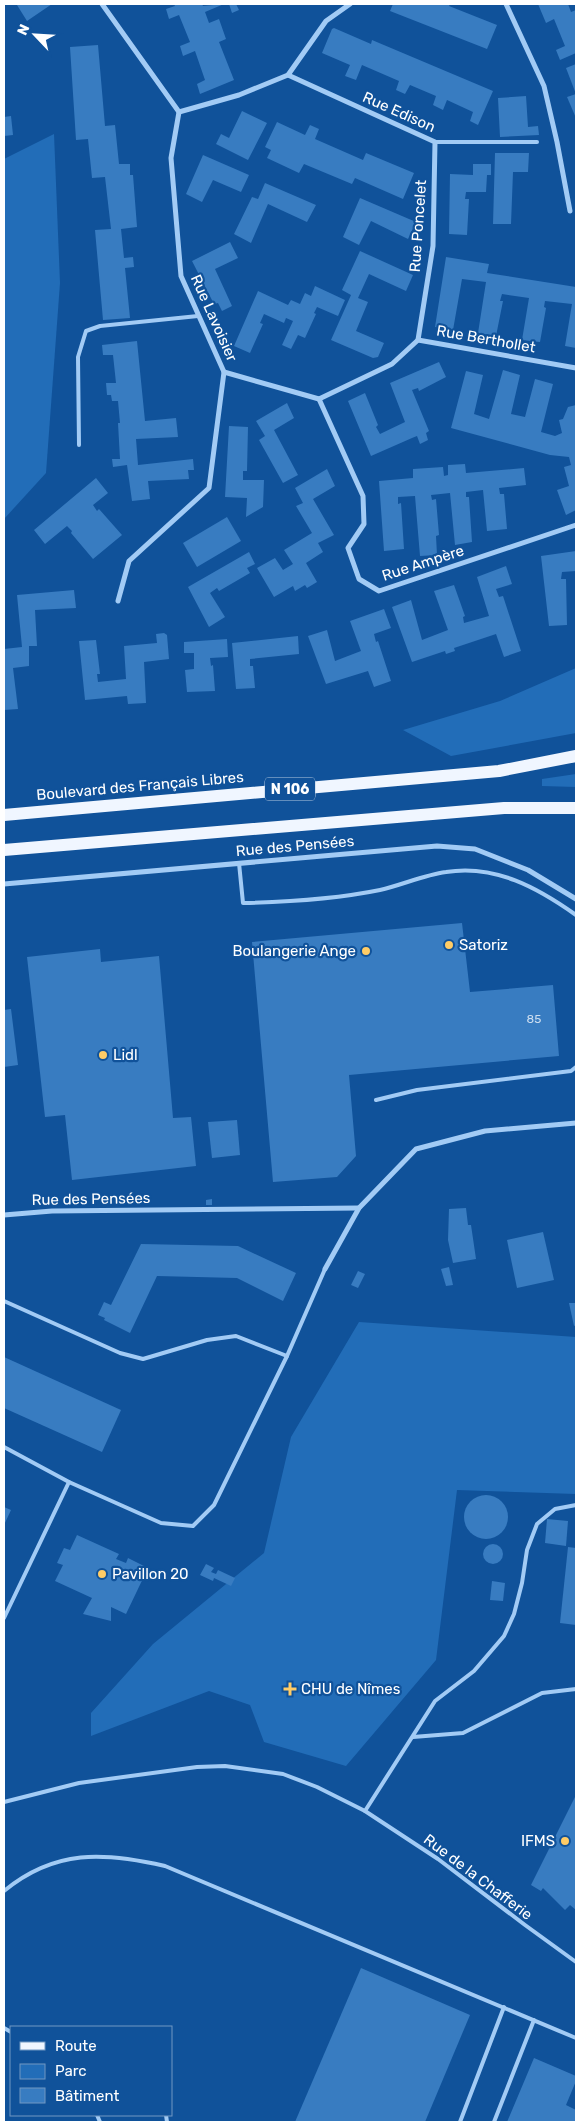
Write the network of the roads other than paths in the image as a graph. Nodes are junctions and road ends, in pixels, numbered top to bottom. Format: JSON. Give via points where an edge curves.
{"nodes":[{"id":1,"x":102,"y":4,"type":"edge"},
{"id":2,"x":350,"y":4,"type":"edge"},
{"id":3,"x":506,"y":4,"type":"edge"},
{"id":4,"x":288,"y":75,"type":"junction"},
{"id":5,"x":179,"y":112,"type":"junction"},
{"id":6,"x":435,"y":142,"type":"junction"},
{"id":7,"x":537,"y":142,"type":"dead end"},
{"id":8,"x":570,"y":211,"type":"dead end"},
{"id":9,"x":198,"y":316,"type":"junction"},
{"id":10,"x":418,"y":340,"type":"junction"},
{"id":11,"x":576,"y":368,"type":"edge"},
{"id":12,"x":224,"y":372,"type":"junction"},
{"id":13,"x":319,"y":399,"type":"junction"},
{"id":14,"x":79,"y":445,"type":"dead end"},
{"id":15,"x":576,"y":525,"type":"edge"},
{"id":16,"x":118,"y":601,"type":"dead end"},
{"id":17,"x":576,"y":756,"type":"edge"},
{"id":18,"x":576,"y":808,"type":"edge"},
{"id":19,"x":4,"y":815,"type":"edge"},
{"id":20,"x":4,"y":850,"type":"edge"},
{"id":21,"x":239,"y":863,"type":"junction"},
{"id":22,"x":4,"y":884,"type":"edge"},
{"id":23,"x":576,"y":899,"type":"edge"},
{"id":24,"x":576,"y":915,"type":"edge"},
{"id":25,"x":576,"y":1067,"type":"edge"},
{"id":26,"x":376,"y":1100,"type":"dead end"},
{"id":27,"x":576,"y":1123,"type":"edge"},
{"id":28,"x":359,"y":1208,"type":"junction"},
{"id":29,"x":4,"y":1216,"type":"edge"},
{"id":30,"x":325,"y":1269,"type":"joint"},
{"id":31,"x":4,"y":1301,"type":"edge"},
{"id":32,"x":287,"y":1356,"type":"junction"},
{"id":33,"x":4,"y":1447,"type":"edge"},
{"id":34,"x":69,"y":1482,"type":"junction"},
{"id":35,"x":576,"y":1505,"type":"edge"},
{"id":36,"x":4,"y":1618,"type":"edge"},
{"id":37,"x":576,"y":1689,"type":"edge"},
{"id":38,"x":412,"y":1737,"type":"junction"},
{"id":39,"x":4,"y":1802,"type":"edge"},
{"id":40,"x":365,"y":1811,"type":"junction"},
{"id":41,"x":4,"y":1891,"type":"edge"},
{"id":42,"x":576,"y":1962,"type":"edge"},
{"id":43,"x":504,"y":2007,"type":"junction"},
{"id":44,"x":534,"y":2020,"type":"junction"},
{"id":45,"x":576,"y":2038,"type":"edge"},
{"id":46,"x":460,"y":2122,"type":"edge"},
{"id":47,"x":494,"y":2122,"type":"edge"}],
"edges":[{"from":1,"to":5,"type":"street"},
{"from":2,"to":4,"type":"street","via":[[326,21]]},
{"from":3,"to":8,"type":"street","via":[[544,86]]},
{"from":4,"to":5,"type":"street","via":[[239,95]]},
{"from":4,"to":6,"type":"street","name":"Rue Edison"},
{"from":5,"to":9,"type":"street","name":"Rue Lavoisier","via":[[171,158],[181,276]]},
{"from":6,"to":7,"type":"lane","name":"Rue Edison"},
{"from":6,"to":10,"type":"street","name":"Rue Poncelet","via":[[433,246]]},
{"from":9,"to":12,"type":"street","name":"Rue Lavoisier"},
{"from":9,"to":14,"type":"lane","via":[[100,326],[86,331],[78,356]]},
{"from":10,"to":11,"type":"street","name":"Rue Berthollet"},
{"from":10,"to":13,"type":"street","name":"Rue Berthollet","via":[[392,364]]},
{"from":12,"to":13,"type":"street"},
{"from":12,"to":16,"type":"street","name":"Rue Lavoisier","via":[[209,488],[128,562]]},
{"from":13,"to":15,"type":"street","name":"Rue Ampère","via":[[363,496],[364,524],[348,548],[359,579],[379,591]]},
{"from":17,"to":19,"type":"main road","name":"Boulevard des Français Libres","number":"N 106","via":[[499,770]]},
{"from":18,"to":20,"type":"main road","via":[[504,808]]},
{"from":21,"to":22,"type":"street","name":"Rue des Pensées"},
{"from":21,"to":23,"type":"street","name":"Rue des Pensées","via":[[437,846],[475,850],[528,870]]},
{"from":21,"to":24,"type":"lane","via":[[243,903],[379,890],[445,872],[472,870],[521,882]]},
{"from":25,"to":26,"type":"lane","via":[[571,1071],[417,1090]]},
{"from":27,"to":28,"type":"street","via":[[485,1131],[416,1149]]},
{"from":28,"to":29,"type":"street","name":"Rue des Pensées","via":[[52,1211]]},
{"from":28,"to":30,"type":"street"},
{"from":30,"to":32,"type":"lane"},
{"from":31,"to":32,"type":"lane","via":[[120,1353],[143,1359],[207,1340],[236,1336]]},
{"from":32,"to":34,"type":"lane","via":[[214,1505],[193,1526],[161,1523]]},
{"from":33,"to":34,"type":"lane"},
{"from":34,"to":36,"type":"lane"},
{"from":35,"to":38,"type":"lane","via":[[555,1509],[537,1524],[527,1550],[514,1614],[504,1636],[474,1671],[435,1701]]},
{"from":37,"to":38,"type":"lane","via":[[542,1693],[462,1733]]},
{"from":38,"to":40,"type":"lane"},
{"from":39,"to":40,"type":"lane","name":"Rue de la Chafferie","via":[[79,1783],[224,1766],[283,1774]]},
{"from":40,"to":42,"type":"lane","name":"Rue de la Chafferie","via":[[438,1859]]},
{"from":41,"to":43,"type":"lane","via":[[47,1864],[90,1856],[164,1866]]},
{"from":43,"to":44,"type":"lane"},
{"from":43,"to":46,"type":"lane"},
{"from":44,"to":45,"type":"lane"},
{"from":44,"to":47,"type":"lane"}]}
